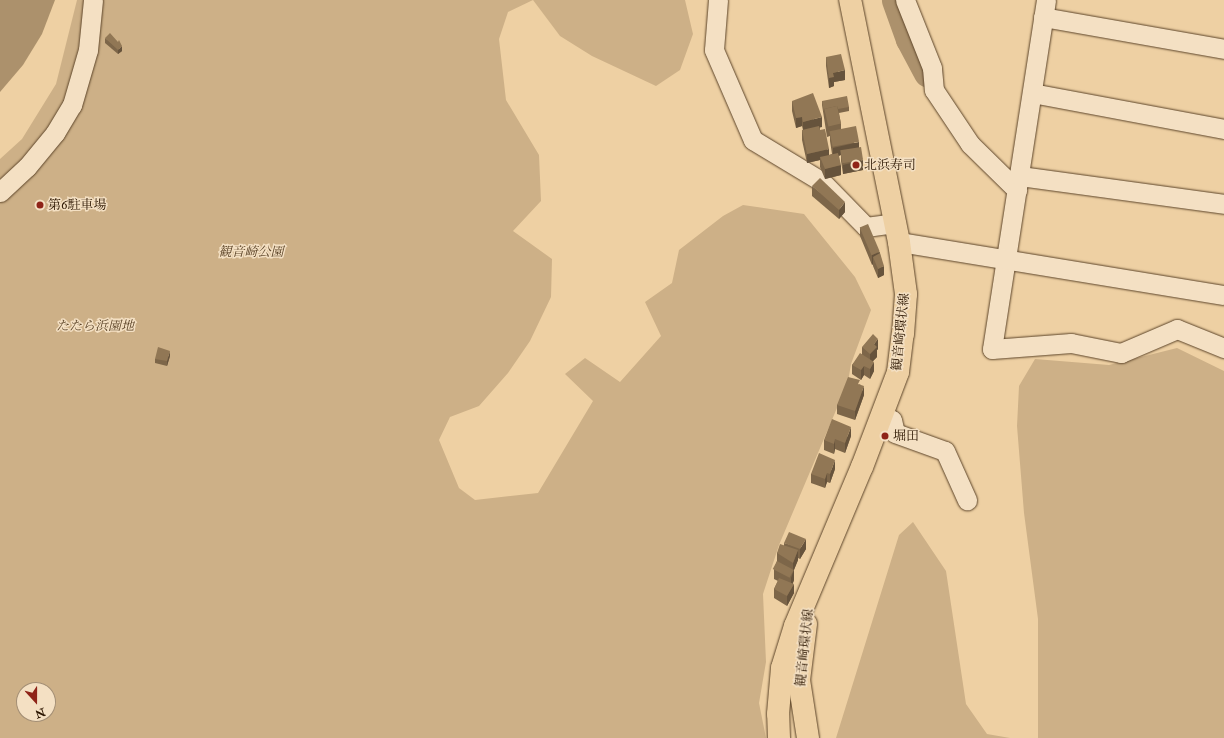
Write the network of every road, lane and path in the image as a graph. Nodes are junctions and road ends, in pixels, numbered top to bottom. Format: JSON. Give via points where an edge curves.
{"nodes":[{"id":1,"x":93,"y":0,"type":"edge"},
{"id":2,"x":718,"y":0,"type":"edge"},
{"id":3,"x":850,"y":0,"type":"edge"},
{"id":4,"x":905,"y":0,"type":"edge"},
{"id":5,"x":1045,"y":9,"type":"edge"},
{"id":6,"x":1224,"y":49,"type":"edge"},
{"id":7,"x":1032,"y":93,"type":"junction"},
{"id":8,"x":1224,"y":129,"type":"edge"},
{"id":9,"x":1018,"y":183,"type":"junction"},
{"id":10,"x":0,"y":192,"type":"edge"},
{"id":11,"x":1224,"y":204,"type":"edge"},
{"id":12,"x":898,"y":233,"type":"junction"},
{"id":13,"x":1006,"y":258,"type":"junction"},
{"id":14,"x":1224,"y":295,"type":"edge"},
{"id":15,"x":1224,"y":348,"type":"edge"},
{"id":16,"x":881,"y":417,"type":"junction"},
{"id":17,"x":967,"y":500,"type":"dead end"},
{"id":18,"x":814,"y":581,"type":"junction"},
{"id":19,"x":779,"y":738,"type":"edge"},
{"id":20,"x":808,"y":738,"type":"edge"}],
"edges":[{"from":1,"to":10,"type":"street","via":[[88,50],[72,105],[55,133],[27,167]]},
{"from":2,"to":12,"type":"street","via":[[714,50],[753,140],[821,181],[866,227]]},
{"from":3,"to":12,"type":"main road","name":"観音崎環状線"},
{"from":4,"to":9,"type":"street","via":[[932,68],[934,90],[970,144]]},
{"from":5,"to":6,"type":"street"},
{"from":5,"to":7,"type":"street"},
{"from":7,"to":8,"type":"street"},
{"from":7,"to":9,"type":"street"},
{"from":9,"to":11,"type":"street"},
{"from":9,"to":13,"type":"street"},
{"from":12,"to":13,"type":"street"},
{"from":12,"to":16,"type":"main road","name":"観音崎環状線","via":[[906,294],[903,334],[898,372]]},
{"from":13,"to":14,"type":"street"},
{"from":13,"to":15,"type":"street","via":[[992,349],[1071,343],[1121,353],[1177,329]]},
{"from":16,"to":17,"type":"street","via":[[892,420],[896,433],[945,451]]},
{"from":16,"to":18,"type":"main road","name":"観音崎環状線"},
{"from":18,"to":19,"type":"main road","name":"観音崎環状線","via":[[795,626],[782,668],[778,714]]},
{"from":18,"to":20,"type":"main road","name":"観音崎環状線","via":[[799,680]]}]}
